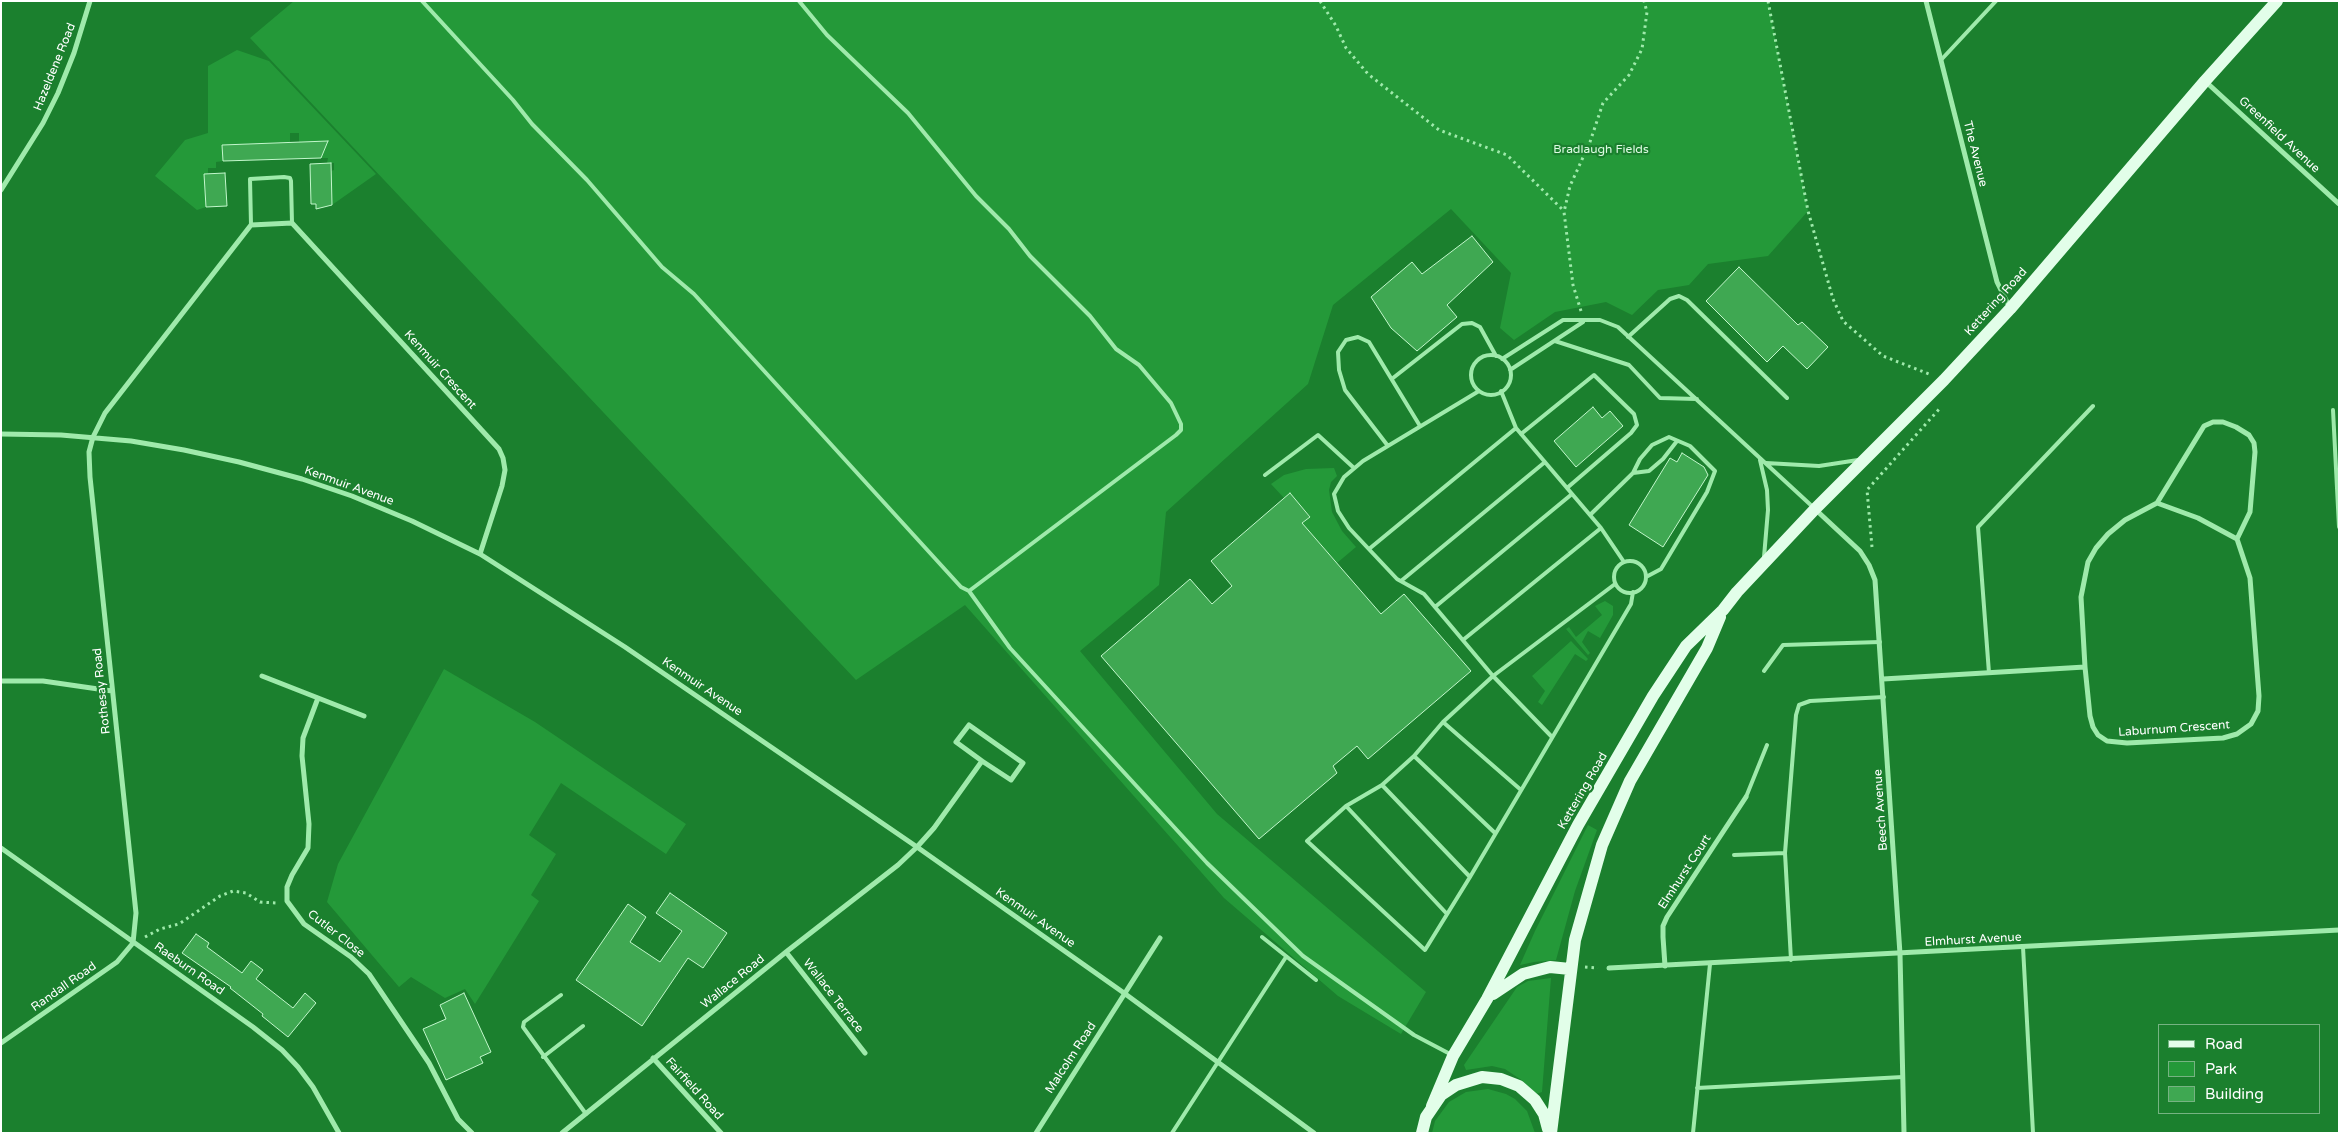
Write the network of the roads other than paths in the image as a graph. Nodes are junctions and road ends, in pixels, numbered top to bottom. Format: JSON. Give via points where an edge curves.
{"nodes":[{"id":1,"x":90,"y":1,"type":"edge"},
{"id":2,"x":422,"y":1,"type":"edge"},
{"id":3,"x":798,"y":1,"type":"edge"},
{"id":4,"x":1926,"y":1,"type":"edge"},
{"id":5,"x":1996,"y":1,"type":"edge"},
{"id":6,"x":2277,"y":1,"type":"edge"},
{"id":7,"x":1941,"y":60,"type":"junction"},
{"id":8,"x":2205,"y":81,"type":"junction"},
{"id":9,"x":1,"y":190,"type":"edge"},
{"id":10,"x":2339,"y":204,"type":"edge"},
{"id":11,"x":292,"y":223,"type":"junction"},
{"id":12,"x":251,"y":225,"type":"junction"},
{"id":13,"x":2010,"y":309,"type":"junction"},
{"id":14,"x":1584,"y":322,"type":"junction"},
{"id":15,"x":1628,"y":337,"type":"junction"},
{"id":16,"x":1556,"y":341,"type":"junction"},
{"id":17,"x":1496,"y":356,"type":"junction"},
{"id":18,"x":1502,"y":359,"type":"junction"},
{"id":19,"x":1510,"y":370,"type":"junction"},
{"id":20,"x":1393,"y":378,"type":"junction"},
{"id":21,"x":1479,"y":391,"type":"junction"},
{"id":22,"x":1502,"y":391,"type":"junction"},
{"id":23,"x":1787,"y":398,"type":"dead end"},
{"id":24,"x":1696,"y":399,"type":"junction"},
{"id":25,"x":2092,"y":406,"type":"dead end"},
{"id":26,"x":2333,"y":410,"type":"dead end"},
{"id":27,"x":1420,"y":426,"type":"junction"},
{"id":28,"x":1516,"y":428,"type":"junction"},
{"id":29,"x":1,"y":434,"type":"edge"},
{"id":30,"x":1521,"y":434,"type":"junction"},
{"id":31,"x":93,"y":437,"type":"junction"},
{"id":32,"x":1677,"y":441,"type":"junction"},
{"id":33,"x":1388,"y":446,"type":"junction"},
{"id":34,"x":1760,"y":458,"type":"junction"},
{"id":35,"x":1866,"y":458,"type":"junction"},
{"id":36,"x":1545,"y":462,"type":"junction"},
{"id":37,"x":1766,"y":463,"type":"junction"},
{"id":38,"x":1354,"y":468,"type":"junction"},
{"id":39,"x":1633,"y":473,"type":"junction"},
{"id":40,"x":1265,"y":476,"type":"dead end"},
{"id":41,"x":2338,"y":486,"type":"edge"},
{"id":42,"x":1567,"y":488,"type":"junction"},
{"id":43,"x":1572,"y":494,"type":"junction"},
{"id":44,"x":2157,"y":504,"type":"junction"},
{"id":45,"x":1815,"y":509,"type":"junction"},
{"id":46,"x":1590,"y":515,"type":"junction"},
{"id":47,"x":2339,"y":526,"type":"edge"},
{"id":48,"x":1601,"y":528,"type":"junction"},
{"id":49,"x":2237,"y":539,"type":"junction"},
{"id":50,"x":1369,"y":549,"type":"junction"},
{"id":51,"x":480,"y":554,"type":"junction"},
{"id":52,"x":1624,"y":562,"type":"junction"},
{"id":53,"x":1763,"y":564,"type":"junction"},
{"id":54,"x":1646,"y":577,"type":"junction"},
{"id":55,"x":1401,"y":581,"type":"junction"},
{"id":56,"x":1615,"y":584,"type":"junction"},
{"id":57,"x":969,"y":591,"type":"junction"},
{"id":58,"x":1633,"y":592,"type":"junction"},
{"id":59,"x":1435,"y":607,"type":"junction"},
{"id":60,"x":1723,"y":610,"type":"junction"},
{"id":61,"x":1463,"y":640,"type":"junction"},
{"id":62,"x":1880,"y":642,"type":"junction"},
{"id":63,"x":2085,"y":667,"type":"junction"},
{"id":64,"x":1764,"y":671,"type":"dead end"},
{"id":65,"x":1989,"y":673,"type":"junction"},
{"id":66,"x":262,"y":676,"type":"dead end"},
{"id":67,"x":1493,"y":676,"type":"junction"},
{"id":68,"x":1883,"y":679,"type":"junction"},
{"id":69,"x":1,"y":681,"type":"edge"},
{"id":70,"x":112,"y":691,"type":"junction"},
{"id":71,"x":1884,"y":697,"type":"junction"},
{"id":72,"x":318,"y":698,"type":"junction"},
{"id":73,"x":364,"y":716,"type":"dead end"},
{"id":74,"x":1443,"y":722,"type":"junction"},
{"id":75,"x":1552,"y":737,"type":"junction"},
{"id":76,"x":1767,"y":745,"type":"dead end"},
{"id":77,"x":1414,"y":756,"type":"junction"},
{"id":78,"x":982,"y":761,"type":"junction"},
{"id":79,"x":1382,"y":785,"type":"junction"},
{"id":80,"x":1521,"y":790,"type":"junction"},
{"id":81,"x":1746,"y":797,"type":"joint"},
{"id":82,"x":1346,"y":806,"type":"junction"},
{"id":83,"x":1495,"y":833,"type":"junction"},
{"id":84,"x":917,"y":847,"type":"junction"},
{"id":85,"x":1,"y":848,"type":"edge"},
{"id":86,"x":1785,"y":853,"type":"junction"},
{"id":87,"x":1734,"y":855,"type":"dead end"},
{"id":88,"x":1470,"y":876,"type":"junction"},
{"id":89,"x":1446,"y":914,"type":"junction"},
{"id":90,"x":2339,"y":930,"type":"edge"},
{"id":91,"x":1262,"y":937,"type":"dead end"},
{"id":92,"x":1160,"y":938,"type":"dead end"},
{"id":93,"x":133,"y":942,"type":"junction"},
{"id":94,"x":2023,"y":947,"type":"junction"},
{"id":95,"x":786,"y":952,"type":"junction"},
{"id":96,"x":1900,"y":954,"type":"junction"},
{"id":97,"x":1286,"y":957,"type":"junction"},
{"id":98,"x":1791,"y":960,"type":"junction"},
{"id":99,"x":1710,"y":964,"type":"junction"},
{"id":100,"x":1665,"y":966,"type":"junction"},
{"id":101,"x":1570,"y":968,"type":"junction"},
{"id":102,"x":1609,"y":968,"type":"road end"},
{"id":103,"x":1316,"y":980,"type":"dead end"},
{"id":104,"x":1124,"y":994,"type":"junction"},
{"id":105,"x":560,"y":995,"type":"dead end"},
{"id":106,"x":1488,"y":999,"type":"junction"},
{"id":107,"x":583,"y":1026,"type":"dead end"},
{"id":108,"x":1,"y":1043,"type":"edge"},
{"id":109,"x":865,"y":1053,"type":"dead end"},
{"id":110,"x":1453,"y":1056,"type":"junction"},
{"id":111,"x":543,"y":1057,"type":"junction"},
{"id":112,"x":653,"y":1058,"type":"junction"},
{"id":113,"x":1218,"y":1062,"type":"junction"},
{"id":114,"x":1903,"y":1077,"type":"junction"},
{"id":115,"x":1697,"y":1088,"type":"junction"},
{"id":116,"x":1429,"y":1111,"type":"junction"},
{"id":117,"x":586,"y":1114,"type":"junction"},
{"id":118,"x":339,"y":1133,"type":"edge"},
{"id":119,"x":472,"y":1133,"type":"edge"},
{"id":120,"x":562,"y":1133,"type":"edge"},
{"id":121,"x":721,"y":1133,"type":"edge"},
{"id":122,"x":1036,"y":1133,"type":"edge"},
{"id":123,"x":1172,"y":1133,"type":"edge"},
{"id":124,"x":1314,"y":1133,"type":"edge"},
{"id":125,"x":1411,"y":1133,"type":"edge"},
{"id":126,"x":1422,"y":1133,"type":"edge"},
{"id":127,"x":1550,"y":1133,"type":"edge"},
{"id":128,"x":1693,"y":1133,"type":"edge"},
{"id":129,"x":1904,"y":1133,"type":"edge"},
{"id":130,"x":2033,"y":1133,"type":"edge"}],
"edges":[{"from":1,"to":9,"type":"street","name":"Hazeldene Road","via":[[58,93],[43,124]]},
{"from":2,"to":57,"type":"lane","via":[[587,180],[662,267],[694,294],[961,587]]},
{"from":3,"to":57,"type":"lane","via":[[827,35],[908,113],[976,196],[1090,316],[1116,349],[1138,366],[1171,403],[1181,424],[1176,435]]},
{"from":4,"to":7,"type":"street","name":"The Avenue"},
{"from":5,"to":7,"type":"lane"},
{"from":6,"to":8,"type":"main road","name":"Kettering Road"},
{"from":7,"to":13,"type":"street","name":"The Avenue","via":[[1996,282]]},
{"from":8,"to":10,"type":"street","name":"Greenfield Avenue"},
{"from":8,"to":13,"type":"main road","name":"Kettering Road"},
{"from":11,"to":12,"type":"street"},
{"from":11,"to":12,"type":"lane","via":[[291,182],[284,176],[250,179]]},
{"from":11,"to":51,"type":"street","name":"Kenmuir Crescent","via":[[499,449],[505,470]]},
{"from":12,"to":31,"type":"street","via":[[105,413]]},
{"from":13,"to":35,"type":"main road","name":"Kettering Road"},
{"from":14,"to":15,"type":"lane","via":[[1600,320],[1618,328]]},
{"from":14,"to":16,"type":"lane"},
{"from":14,"to":18,"type":"lane","via":[[1563,320]]},
{"from":15,"to":23,"type":"lane","via":[[1670,299],[1679,296],[1687,300]]},
{"from":15,"to":24,"type":"lane"},
{"from":16,"to":19,"type":"lane"},
{"from":16,"to":24,"type":"lane","via":[[1629,365],[1660,398]]},
{"from":17,"to":18,"type":"lane"},
{"from":17,"to":20,"type":"lane","via":[[1480,327],[1472,323],[1462,324]]},
{"from":17,"to":21,"type":"lane","via":[[1487,356],[1474,364],[1471,377]]},
{"from":18,"to":19,"type":"lane"},
{"from":19,"to":22,"type":"lane","via":[[1509,383]]},
{"from":20,"to":27,"type":"lane"},
{"from":20,"to":33,"type":"lane","via":[[1364,339],[1346,340],[1338,352],[1345,390]]},
{"from":21,"to":22,"type":"lane","via":[[1487,394]]},
{"from":21,"to":27,"type":"lane"},
{"from":22,"to":28,"type":"lane"},
{"from":24,"to":34,"type":"lane"},
{"from":25,"to":65,"type":"lane","via":[[1978,527]]},
{"from":26,"to":41,"type":"lane"},
{"from":27,"to":33,"type":"lane"},
{"from":28,"to":30,"type":"lane"},
{"from":28,"to":50,"type":"lane"},
{"from":29,"to":31,"type":"street","name":"Kenmuir Avenue"},
{"from":30,"to":36,"type":"lane"},
{"from":30,"to":42,"type":"lane","via":[[1594,375],[1634,414],[1637,425],[1630,434]]},
{"from":31,"to":51,"type":"street","name":"Kenmuir Avenue","via":[[184,450],[302,479],[412,521]]},
{"from":31,"to":70,"type":"street","name":"Rothesay Road","via":[[90,476]]},
{"from":32,"to":39,"type":"lane","via":[[1663,460],[1649,471]]},
{"from":32,"to":39,"type":"lane","via":[[1669,437],[1652,445]]},
{"from":32,"to":54,"type":"lane","via":[[1690,446],[1715,471],[1707,492],[1661,569]]},
{"from":33,"to":38,"type":"lane"},
{"from":34,"to":37,"type":"lane"},
{"from":34,"to":53,"type":"lane","via":[[1768,510]]},
{"from":35,"to":37,"type":"lane","via":[[1819,466]]},
{"from":35,"to":45,"type":"main road","name":"Kettering Road"},
{"from":36,"to":42,"type":"lane"},
{"from":36,"to":55,"type":"lane"},
{"from":37,"to":45,"type":"lane"},
{"from":38,"to":40,"type":"lane","via":[[1318,436]]},
{"from":38,"to":50,"type":"lane","via":[[1334,494],[1338,511],[1348,528]]},
{"from":39,"to":46,"type":"lane"},
{"from":41,"to":47,"type":"lane"},
{"from":42,"to":43,"type":"lane"},
{"from":43,"to":46,"type":"lane"},
{"from":43,"to":59,"type":"lane"},
{"from":44,"to":49,"type":"street","via":[[2198,518]]},
{"from":44,"to":49,"type":"street","via":[[2204,426],[2223,422],[2236,427],[2249,435],[2255,452],[2250,512]]},
{"from":44,"to":63,"type":"street","name":"Laburnum Crescent","via":[[2125,520],[2108,534],[2088,562],[2081,597]]},
{"from":45,"to":53,"type":"main road","name":"Kettering Road"},
{"from":45,"to":62,"type":"street","name":"Beech Avenue","via":[[1847,537],[1869,565],[1875,580]]},
{"from":46,"to":48,"type":"lane"},
{"from":48,"to":52,"type":"lane"},
{"from":48,"to":61,"type":"lane"},
{"from":49,"to":63,"type":"street","name":"Laburnum Crescent","via":[[2250,578],[2259,696],[2255,718],[2245,730],[2224,738],[2107,741],[2092,727]]},
{"from":50,"to":55,"type":"lane"},
{"from":51,"to":84,"type":"street","name":"Kenmuir Avenue","via":[[626,647]]},
{"from":52,"to":54,"type":"lane","via":[[1638,564]]},
{"from":52,"to":56,"type":"lane","via":[[1614,574]]},
{"from":53,"to":60,"type":"main road","name":"Kettering Road"},
{"from":54,"to":58,"type":"lane","via":[[1642,587]]},
{"from":55,"to":59,"type":"lane","via":[[1424,594]]},
{"from":56,"to":58,"type":"lane","via":[[1622,591]]},
{"from":56,"to":67,"type":"lane"},
{"from":57,"to":110,"type":"lane","via":[[1010,648],[1127,778],[1207,863],[1303,956],[1414,1035]]},
{"from":58,"to":75,"type":"lane","via":[[1631,604]]},
{"from":59,"to":61,"type":"lane"},
{"from":60,"to":101,"type":"main road","name":"Kettering Road","via":[[1707,648],[1630,781],[1602,844]]},
{"from":60,"to":106,"type":"main road","name":"Kettering Road","via":[[1686,646],[1653,696],[1578,825]]},
{"from":61,"to":67,"type":"lane"},
{"from":62,"to":64,"type":"lane","via":[[1783,645]]},
{"from":62,"to":68,"type":"street","name":"Beech Avenue"},
{"from":63,"to":65,"type":"street"},
{"from":65,"to":68,"type":"street"},
{"from":66,"to":72,"type":"street"},
{"from":67,"to":74,"type":"lane"},
{"from":67,"to":75,"type":"lane"},
{"from":68,"to":71,"type":"street","name":"Beech Avenue"},
{"from":69,"to":70,"type":"street","via":[[43,681]]},
{"from":70,"to":93,"type":"street","name":"Rothesay Road","via":[[136,913]]},
{"from":71,"to":86,"type":"lane","via":[[1810,701],[1800,705],[1796,715]]},
{"from":71,"to":96,"type":"street","name":"Beech Avenue"},
{"from":72,"to":73,"type":"street"},
{"from":72,"to":119,"type":"street","name":"Cutler Close","via":[[303,738],[308,848],[287,887],[287,901],[304,924],[369,974],[429,1063],[458,1119]]},
{"from":74,"to":77,"type":"lane"},
{"from":74,"to":80,"type":"lane"},
{"from":75,"to":80,"type":"lane"},
{"from":76,"to":81,"type":"lane"},
{"from":77,"to":79,"type":"lane"},
{"from":77,"to":83,"type":"lane"},
{"from":78,"to":78,"type":"street","via":[[956,742],[969,725],[1023,763],[1011,780]]},
{"from":78,"to":84,"type":"street","name":"Wallace Road"},
{"from":79,"to":82,"type":"lane"},
{"from":79,"to":88,"type":"lane"},
{"from":80,"to":83,"type":"lane"},
{"from":81,"to":100,"type":"street","name":"Elmhurst Court","via":[[1667,917],[1663,937]]},
{"from":82,"to":89,"type":"lane"},
{"from":82,"to":89,"type":"lane","via":[[1307,841],[1425,950]]},
{"from":83,"to":88,"type":"lane"},
{"from":84,"to":95,"type":"street","name":"Wallace Road"},
{"from":84,"to":104,"type":"street","name":"Kenmuir Avenue"},
{"from":85,"to":93,"type":"street","name":"Raeburn Road"},
{"from":86,"to":87,"type":"lane"},
{"from":86,"to":98,"type":"lane"},
{"from":88,"to":89,"type":"lane"},
{"from":90,"to":94,"type":"street","name":"Elmhurst Avenue"},
{"from":91,"to":97,"type":"lane"},
{"from":92,"to":104,"type":"street","name":"Malcolm Road"},
{"from":93,"to":108,"type":"street","name":"Randall Road","via":[[117,962]]},
{"from":93,"to":118,"type":"street","name":"Raeburn Road","via":[[282,1050],[313,1087]]},
{"from":94,"to":96,"type":"street","name":"Elmhurst Avenue"},
{"from":94,"to":130,"type":"lane"},
{"from":95,"to":109,"type":"street","name":"Wallace Terrace"},
{"from":95,"to":112,"type":"street","name":"Wallace Road"},
{"from":96,"to":98,"type":"street","name":"Elmhurst Avenue"},
{"from":96,"to":114,"type":"street","name":"Beech Avenue"},
{"from":97,"to":103,"type":"lane"},
{"from":97,"to":113,"type":"lane"},
{"from":98,"to":99,"type":"street","name":"Elmhurst Avenue"},
{"from":99,"to":100,"type":"street","name":"Elmhurst Avenue"},
{"from":99,"to":115,"type":"lane"},
{"from":100,"to":102,"type":"street","name":"Elmhurst Avenue"},
{"from":101,"to":106,"type":"main road","name":"Kettering Road","via":[[1550,967],[1523,974],[1501,986]]},
{"from":101,"to":127,"type":"main road","name":"Kettering Road"},
{"from":104,"to":113,"type":"street","name":"Kenmuir Avenue"},
{"from":104,"to":122,"type":"street","name":"Malcolm Road"},
{"from":105,"to":111,"type":"lane","via":[[522,1024]]},
{"from":106,"to":110,"type":"main road","name":"Kettering Road"},
{"from":107,"to":111,"type":"lane"},
{"from":110,"to":116,"type":"main road","name":"Kettering Road"},
{"from":111,"to":117,"type":"lane"},
{"from":112,"to":117,"type":"street","name":"Wallace Road"},
{"from":112,"to":121,"type":"street","name":"Fairfield Road"},
{"from":113,"to":123,"type":"lane"},
{"from":113,"to":124,"type":"street","name":"Kenmuir Avenue"},
{"from":114,"to":115,"type":"lane"},
{"from":114,"to":129,"type":"street","name":"Beech Avenue"},
{"from":115,"to":128,"type":"lane"},
{"from":116,"to":125,"type":"main road","name":"Kettering Road"},
{"from":116,"to":126,"type":"main road"},
{"from":116,"to":127,"type":"main road","via":[[1441,1095],[1456,1084],[1482,1077],[1502,1079],[1518,1086],[1535,1100]]},
{"from":117,"to":120,"type":"street","name":"Wallace Road"}]}
